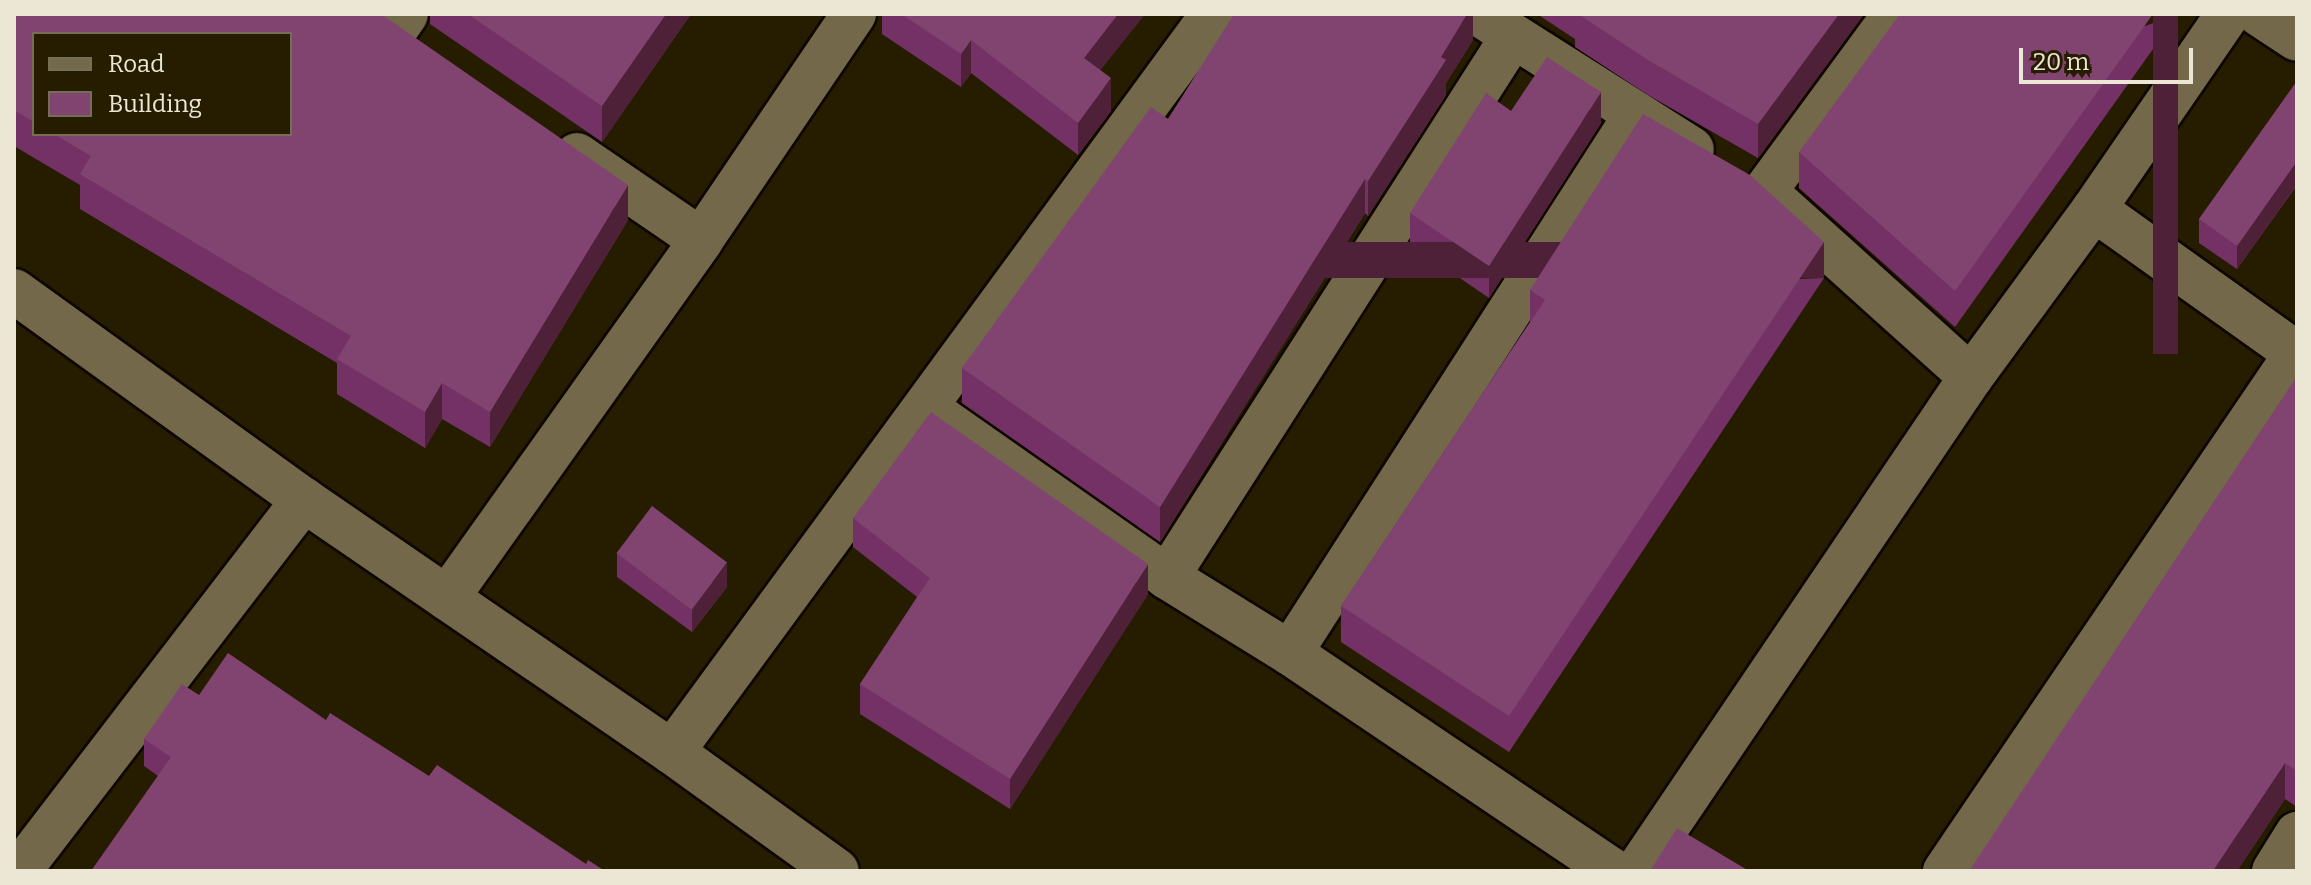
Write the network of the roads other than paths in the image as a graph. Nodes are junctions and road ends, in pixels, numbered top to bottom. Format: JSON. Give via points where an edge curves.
{"nodes":[{"id":1,"x":854,"y":14,"type":"edge"},
{"id":2,"x":1895,"y":14,"type":"edge"},
{"id":3,"x":2228,"y":14,"type":"edge"},
{"id":4,"x":2259,"y":14,"type":"edge"},
{"id":5,"x":1204,"y":17,"type":"edge"},
{"id":6,"x":391,"y":19,"type":"edge"},
{"id":7,"x":1496,"y":25,"type":"edge"},
{"id":8,"x":2297,"y":39,"type":"edge"},
{"id":9,"x":433,"y":56,"type":"edge"},
{"id":10,"x":1635,"y":116,"type":"junction"},
{"id":11,"x":548,"y":135,"type":"edge"},
{"id":12,"x":1765,"y":191,"type":"junction"},
{"id":13,"x":2094,"y":209,"type":"junction"},
{"id":14,"x":701,"y":240,"type":"junction"},
{"id":15,"x":14,"y":291,"type":"edge"},
{"id":16,"x":2297,"y":354,"type":"edge"},
{"id":17,"x":1971,"y":377,"type":"junction"},
{"id":18,"x":926,"y":408,"type":"junction"},
{"id":19,"x":304,"y":500,"type":"junction"},
{"id":20,"x":1167,"y":577,"type":"junction"},
{"id":21,"x":447,"y":598,"type":"junction"},
{"id":22,"x":1290,"y":653,"type":"junction"},
{"id":23,"x":672,"y":752,"type":"junction"},
{"id":24,"x":2297,"y":834,"type":"edge"},
{"id":25,"x":19,"y":871,"type":"edge"},
{"id":26,"x":837,"y":871,"type":"edge"},
{"id":27,"x":1613,"y":871,"type":"edge"},
{"id":28,"x":1637,"y":871,"type":"edge"},
{"id":29,"x":1945,"y":871,"type":"edge"},
{"id":30,"x":2274,"y":871,"type":"edge"}],
"edges":[{"from":1,"to":14,"type":"street"},
{"from":2,"to":12,"type":"street"},
{"from":3,"to":13,"type":"street"},
{"from":4,"to":8,"type":"street"},
{"from":5,"to":18,"type":"street"},
{"from":6,"to":9,"type":"street"},
{"from":7,"to":10,"type":"street"},
{"from":7,"to":20,"type":"street"},
{"from":10,"to":12,"type":"street"},
{"from":10,"to":22,"type":"street"},
{"from":11,"to":14,"type":"street"},
{"from":12,"to":17,"type":"street"},
{"from":13,"to":16,"type":"street"},
{"from":13,"to":17,"type":"street"},
{"from":14,"to":21,"type":"street"},
{"from":15,"to":19,"type":"street"},
{"from":16,"to":29,"type":"street"},
{"from":17,"to":28,"type":"street"},
{"from":18,"to":20,"type":"street"},
{"from":18,"to":23,"type":"street"},
{"from":19,"to":21,"type":"street"},
{"from":19,"to":25,"type":"street"},
{"from":20,"to":22,"type":"street"},
{"from":21,"to":23,"type":"street"},
{"from":22,"to":27,"type":"street"},
{"from":23,"to":26,"type":"street"},
{"from":24,"to":30,"type":"street"}]}
